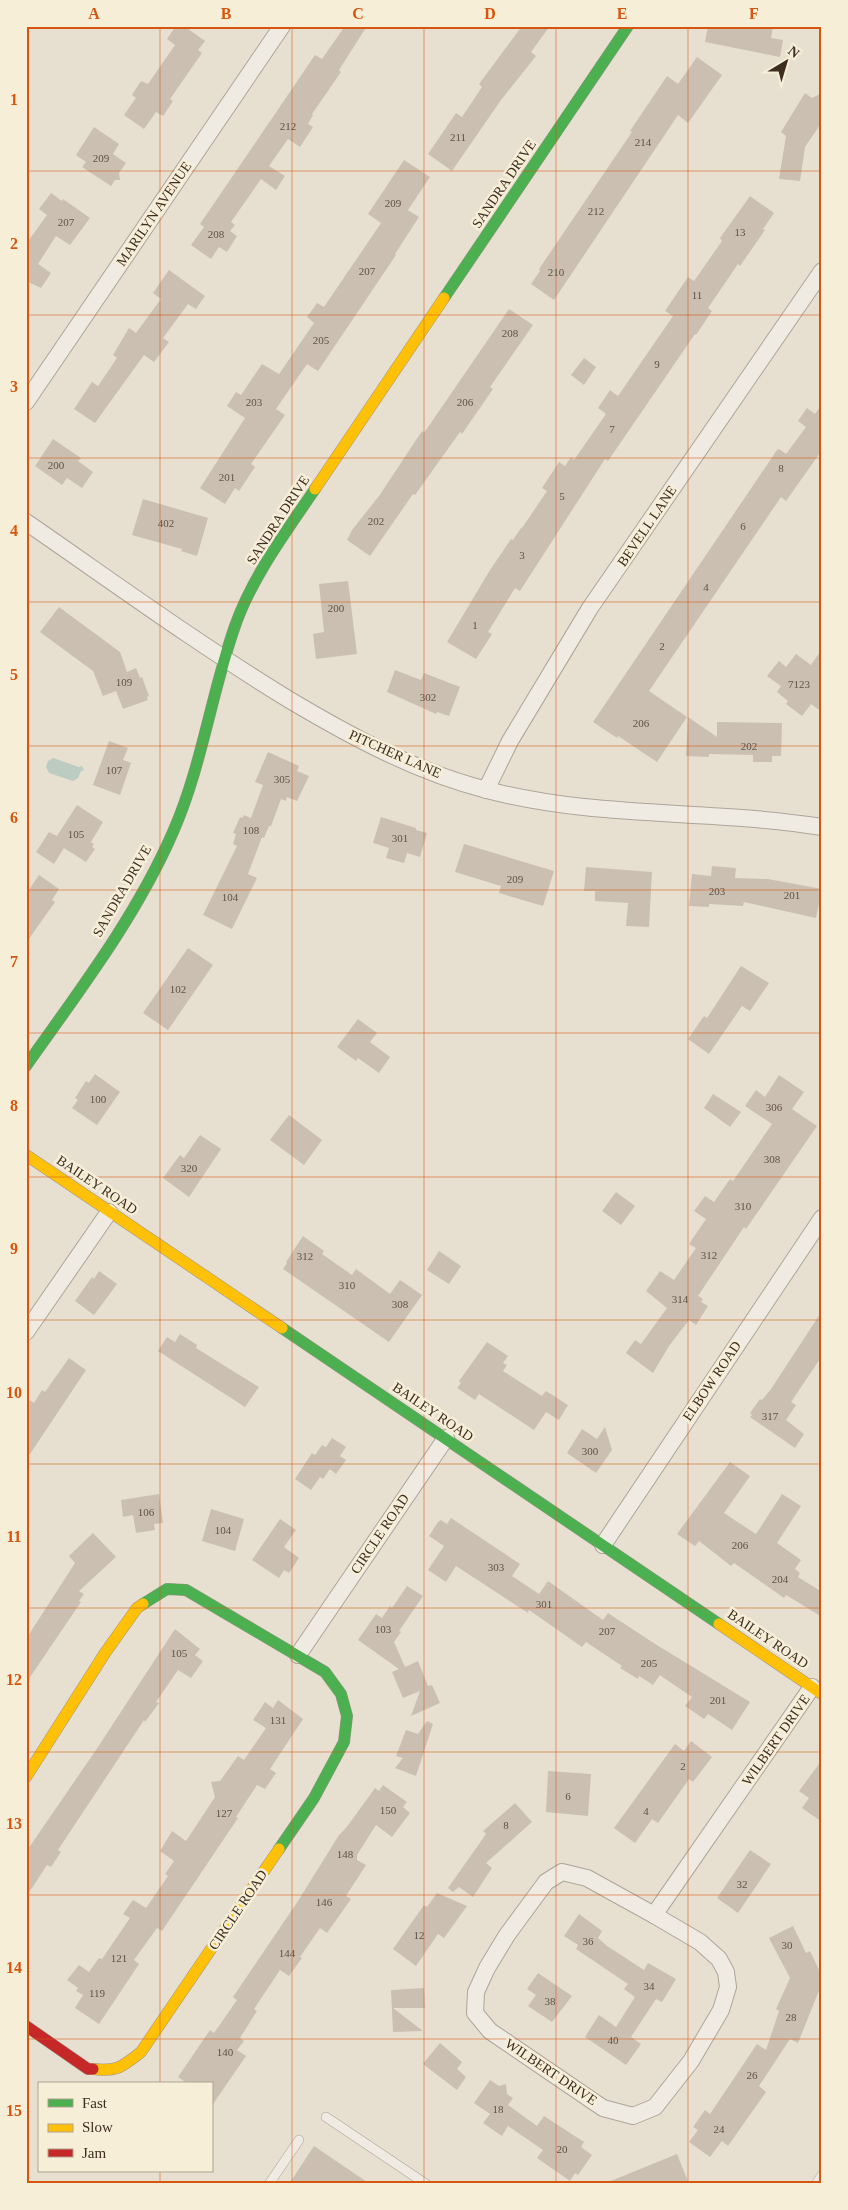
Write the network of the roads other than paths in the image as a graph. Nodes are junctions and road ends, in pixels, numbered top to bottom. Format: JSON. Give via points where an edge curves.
{"nodes":[{"id":1,"x":282,"y":26,"type":"edge"},
{"id":2,"x":628,"y":26,"type":"edge"},
{"id":3,"x":822,"y":271,"type":"edge"},
{"id":4,"x":26,"y":402,"type":"edge"},
{"id":5,"x":26,"y":522,"type":"edge"},
{"id":6,"x":224,"y":660,"type":"junction"},
{"id":7,"x":486,"y":790,"type":"junction"},
{"id":8,"x":822,"y":827,"type":"edge"},
{"id":9,"x":26,"y":1066,"type":"edge"},
{"id":10,"x":26,"y":1155,"type":"edge"},
{"id":11,"x":109,"y":1212,"type":"junction"},
{"id":12,"x":822,"y":1218,"type":"edge"},
{"id":13,"x":26,"y":1332,"type":"edge"},
{"id":14,"x":446,"y":1438,"type":"junction"},
{"id":15,"x":603,"y":1545,"type":"junction"},
{"id":16,"x":298,"y":1655,"type":"junction"},
{"id":17,"x":817,"y":1690,"type":"edge"},
{"id":18,"x":26,"y":1777,"type":"edge"},
{"id":19,"x":654,"y":1915,"type":"junction"},
{"id":20,"x":26,"y":2026,"type":"edge"},
{"id":21,"x":326,"y":2117,"type":"dead end"},
{"id":22,"x":299,"y":2140,"type":"dead end"},
{"id":23,"x":822,"y":2175,"type":"edge"},
{"id":24,"x":269,"y":2184,"type":"edge"},
{"id":25,"x":426,"y":2184,"type":"edge"},
{"id":26,"x":816,"y":2184,"type":"edge"}],
"edges":[{"from":1,"to":4,"type":"street","name":"MARILYN AVENUE"},
{"from":2,"to":6,"type":"street","name":"SANDRA DRIVE","via":[[290,526],[253,586]]},
{"from":3,"to":7,"type":"street","name":"BEVELL LANE","via":[[590,608],[510,741]]},
{"from":5,"to":6,"type":"street","name":"PITCHER LANE"},
{"from":6,"to":7,"type":"street","name":"PITCHER LANE","via":[[367,744]]},
{"from":6,"to":9,"type":"street","name":"SANDRA DRIVE","via":[[200,752],[173,831],[150,881],[91,974]]},
{"from":7,"to":8,"type":"street","name":"PITCHER LANE","via":[[593,809],[775,819]]},
{"from":10,"to":11,"type":"street","name":"BAILEY ROAD"},
{"from":11,"to":13,"type":"street"},
{"from":11,"to":14,"type":"street","name":"BAILEY ROAD"},
{"from":12,"to":15,"type":"street","name":"ELBOW ROAD"},
{"from":14,"to":15,"type":"street","name":"BAILEY ROAD"},
{"from":14,"to":16,"type":"street","name":"CIRCLE ROAD"},
{"from":15,"to":17,"type":"street","name":"BAILEY ROAD"},
{"from":16,"to":18,"type":"street","name":"CIRCLE ROAD","via":[[186,1590],[167,1589],[137,1608]]},
{"from":16,"to":20,"type":"street","name":"CIRCLE ROAD","via":[[325,1672],[341,1694],[347,1716],[344,1742],[314,1798],[141,2052],[122,2068],[109,2071],[88,2069]]},
{"from":17,"to":19,"type":"street","name":"WILBERT DRIVE"},
{"from":19,"to":19,"type":"street","name":"WILBERT DRIVE","via":[[700,1942],[720,1959],[728,1987],[721,2010],[691,2061],[655,2107],[633,2116],[604,2108],[490,2031],[476,2013],[476,1992],[502,1943],[546,1882],[562,1872],[587,1878]]},
{"from":21,"to":25,"type":"lane"},
{"from":22,"to":24,"type":"lane"},
{"from":23,"to":26,"type":"lane"}]}
